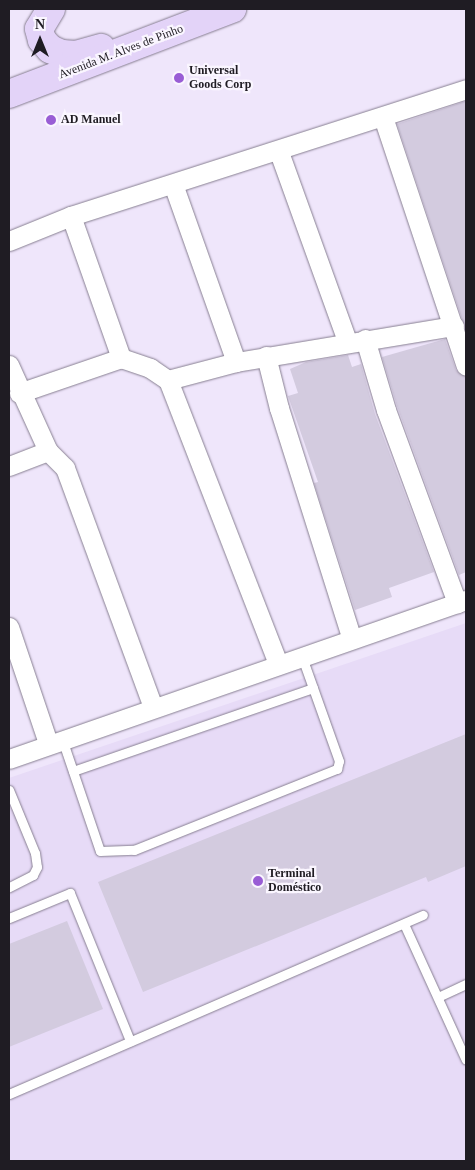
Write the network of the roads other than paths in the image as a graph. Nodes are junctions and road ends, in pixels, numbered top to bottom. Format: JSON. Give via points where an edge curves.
{"nodes":[{"id":1,"x":52,"y":9,"type":"edge"},
{"id":2,"x":222,"y":12,"type":"edge"},
{"id":3,"x":466,"y":89,"type":"edge"},
{"id":4,"x":9,"y":94,"type":"edge"},
{"id":5,"x":383,"y":117,"type":"junction"},
{"id":6,"x":279,"y":152,"type":"junction"},
{"id":7,"x":172,"y":184,"type":"junction"},
{"id":8,"x":71,"y":216,"type":"junction"},
{"id":9,"x":9,"y":241,"type":"edge"},
{"id":10,"x":454,"y":326,"type":"junction"},
{"id":11,"x":356,"y":340,"type":"junction"},
{"id":12,"x":266,"y":356,"type":"junction"},
{"id":13,"x":121,"y":358,"type":"junction"},
{"id":14,"x":236,"y":362,"type":"junction"},
{"id":15,"x":9,"y":365,"type":"edge"},
{"id":16,"x":466,"y":366,"type":"edge"},
{"id":17,"x":168,"y":380,"type":"junction"},
{"id":18,"x":19,"y":393,"type":"junction"},
{"id":19,"x":48,"y":451,"type":"junction"},
{"id":20,"x":9,"y":466,"type":"edge"},
{"id":21,"x":462,"y":601,"type":"edge"},
{"id":22,"x":9,"y":626,"type":"edge"},
{"id":23,"x":352,"y":640,"type":"junction"},
{"id":24,"x":302,"y":657,"type":"junction"},
{"id":25,"x":278,"y":664,"type":"junction"},
{"id":26,"x":313,"y":688,"type":"junction"},
{"id":27,"x":152,"y":707,"type":"junction"},
{"id":28,"x":55,"y":741,"type":"junction"},
{"id":29,"x":9,"y":759,"type":"edge"},
{"id":30,"x":73,"y":771,"type":"junction"},
{"id":31,"x":9,"y":792,"type":"edge"},
{"id":32,"x":9,"y":886,"type":"edge"},
{"id":33,"x":423,"y":915,"type":"dead end"},
{"id":34,"x":9,"y":918,"type":"edge"},
{"id":35,"x":404,"y":924,"type":"junction"},
{"id":36,"x":466,"y":984,"type":"edge"},
{"id":37,"x":438,"y":997,"type":"junction"},
{"id":38,"x":130,"y":1041,"type":"junction"},
{"id":39,"x":466,"y":1060,"type":"edge"},
{"id":40,"x":9,"y":1094,"type":"edge"}],
"edges":[{"from":1,"to":2,"type":"main road","via":[[39,29],[42,40],[50,49],[76,55]]},
{"from":2,"to":4,"type":"main road","name":"Avenida M. Alves de Pinho"},
{"from":3,"to":5,"type":"street"},
{"from":5,"to":6,"type":"street"},
{"from":5,"to":10,"type":"street"},
{"from":6,"to":7,"type":"street"},
{"from":6,"to":11,"type":"street"},
{"from":7,"to":8,"type":"street"},
{"from":7,"to":14,"type":"street"},
{"from":8,"to":9,"type":"street"},
{"from":8,"to":13,"type":"street"},
{"from":10,"to":11,"type":"street"},
{"from":10,"to":16,"type":"street"},
{"from":11,"to":12,"type":"street"},
{"from":11,"to":21,"type":"street"},
{"from":12,"to":14,"type":"street"},
{"from":12,"to":23,"type":"street","via":[[279,408]]},
{"from":13,"to":17,"type":"street","via":[[150,368]]},
{"from":13,"to":18,"type":"street"},
{"from":14,"to":17,"type":"street"},
{"from":15,"to":18,"type":"street"},
{"from":17,"to":25,"type":"street"},
{"from":18,"to":19,"type":"street"},
{"from":19,"to":20,"type":"street"},
{"from":19,"to":27,"type":"street","via":[[65,468]]},
{"from":21,"to":23,"type":"street"},
{"from":22,"to":28,"type":"street"},
{"from":23,"to":24,"type":"street"},
{"from":24,"to":25,"type":"street"},
{"from":24,"to":26,"type":"lane"},
{"from":25,"to":27,"type":"street"},
{"from":26,"to":30,"type":"lane"},
{"from":26,"to":30,"type":"lane","via":[[339,761],[337,769],[134,850],[100,851]]},
{"from":27,"to":28,"type":"street"},
{"from":28,"to":29,"type":"street"},
{"from":28,"to":30,"type":"lane"},
{"from":31,"to":32,"type":"lane","via":[[35,853],[36,867],[33,875]]},
{"from":33,"to":35,"type":"lane"},
{"from":34,"to":38,"type":"lane","via":[[70,893]]},
{"from":35,"to":37,"type":"lane"},
{"from":35,"to":38,"type":"lane"},
{"from":36,"to":37,"type":"lane"},
{"from":37,"to":39,"type":"lane"},
{"from":38,"to":40,"type":"lane"}]}
